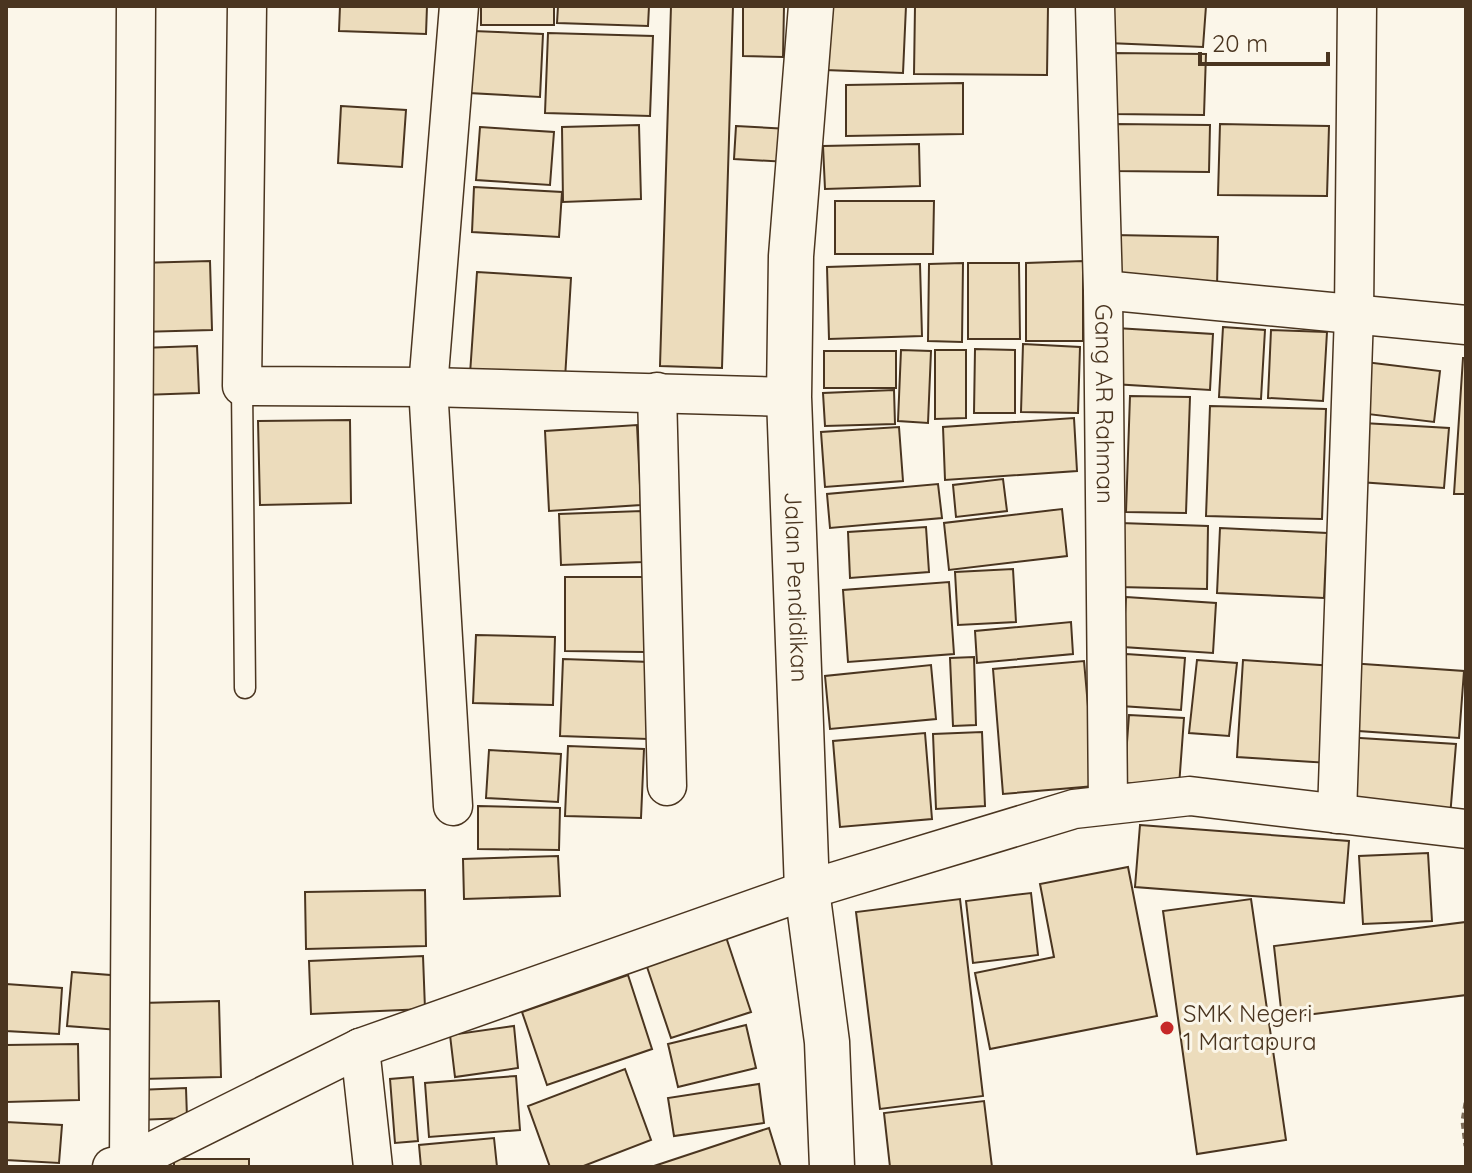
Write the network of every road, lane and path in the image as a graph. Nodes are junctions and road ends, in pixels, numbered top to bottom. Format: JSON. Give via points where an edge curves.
{"nodes":[{"id":1,"x":136,"y":6,"type":"edge"},
{"id":2,"x":247,"y":6,"type":"edge"},
{"id":3,"x":459,"y":6,"type":"edge"},
{"id":4,"x":811,"y":6,"type":"edge"},
{"id":5,"x":1095,"y":6,"type":"edge"},
{"id":6,"x":1357,"y":6,"type":"edge"},
{"id":7,"x":1103,"y":290,"type":"junction"},
{"id":8,"x":1354,"y":314,"type":"junction"},
{"id":9,"x":1466,"y":325,"type":"edge"},
{"id":10,"x":242,"y":386,"type":"junction"},
{"id":11,"x":428,"y":387,"type":"junction"},
{"id":12,"x":657,"y":392,"type":"junction"},
{"id":13,"x":789,"y":397,"type":"junction"},
{"id":14,"x":245,"y":688,"type":"dead end"},
{"id":15,"x":667,"y":786,"type":"dead end"},
{"id":16,"x":1108,"y":803,"type":"junction"},
{"id":17,"x":453,"y":806,"type":"dead end"},
{"id":18,"x":1337,"y":814,"type":"junction"},
{"id":19,"x":1466,"y":829,"type":"edge"},
{"id":20,"x":807,"y":890,"type":"junction"},
{"id":21,"x":360,"y":1048,"type":"junction"},
{"id":22,"x":1466,"y":1103,"type":"edge"},
{"id":23,"x":1466,"y":1146,"type":"edge"},
{"id":24,"x":121,"y":1165,"type":"edge"},
{"id":25,"x":373,"y":1167,"type":"edge"},
{"id":26,"x":832,"y":1167,"type":"edge"}],
"edges":[{"from":1,"to":24,"type":"street"},
{"from":2,"to":10,"type":"street"},
{"from":3,"to":11,"type":"street"},
{"from":4,"to":13,"type":"street","name":"Jalan Pendidikan","via":[[791,256]]},
{"from":5,"to":7,"type":"street","name":"Gang AR Rahman"},
{"from":6,"to":8,"type":"street"},
{"from":7,"to":8,"type":"street"},
{"from":7,"to":16,"type":"street","name":"Gang AR Rahman"},
{"from":8,"to":9,"type":"street"},
{"from":8,"to":18,"type":"street"},
{"from":10,"to":11,"type":"street"},
{"from":10,"to":14,"type":"lane"},
{"from":11,"to":12,"type":"street"},
{"from":11,"to":17,"type":"street"},
{"from":12,"to":13,"type":"street"},
{"from":12,"to":15,"type":"street"},
{"from":13,"to":20,"type":"street","name":"Jalan Pendidikan"},
{"from":16,"to":18,"type":"street","via":[[1190,796]]},
{"from":16,"to":20,"type":"street"},
{"from":18,"to":19,"type":"street"},
{"from":20,"to":21,"type":"street"},
{"from":20,"to":26,"type":"street","name":"Jalan Pendidikan","via":[[827,1042]]},
{"from":21,"to":24,"type":"street"},
{"from":21,"to":25,"type":"street"},
{"from":22,"to":23,"type":"path"}]}
